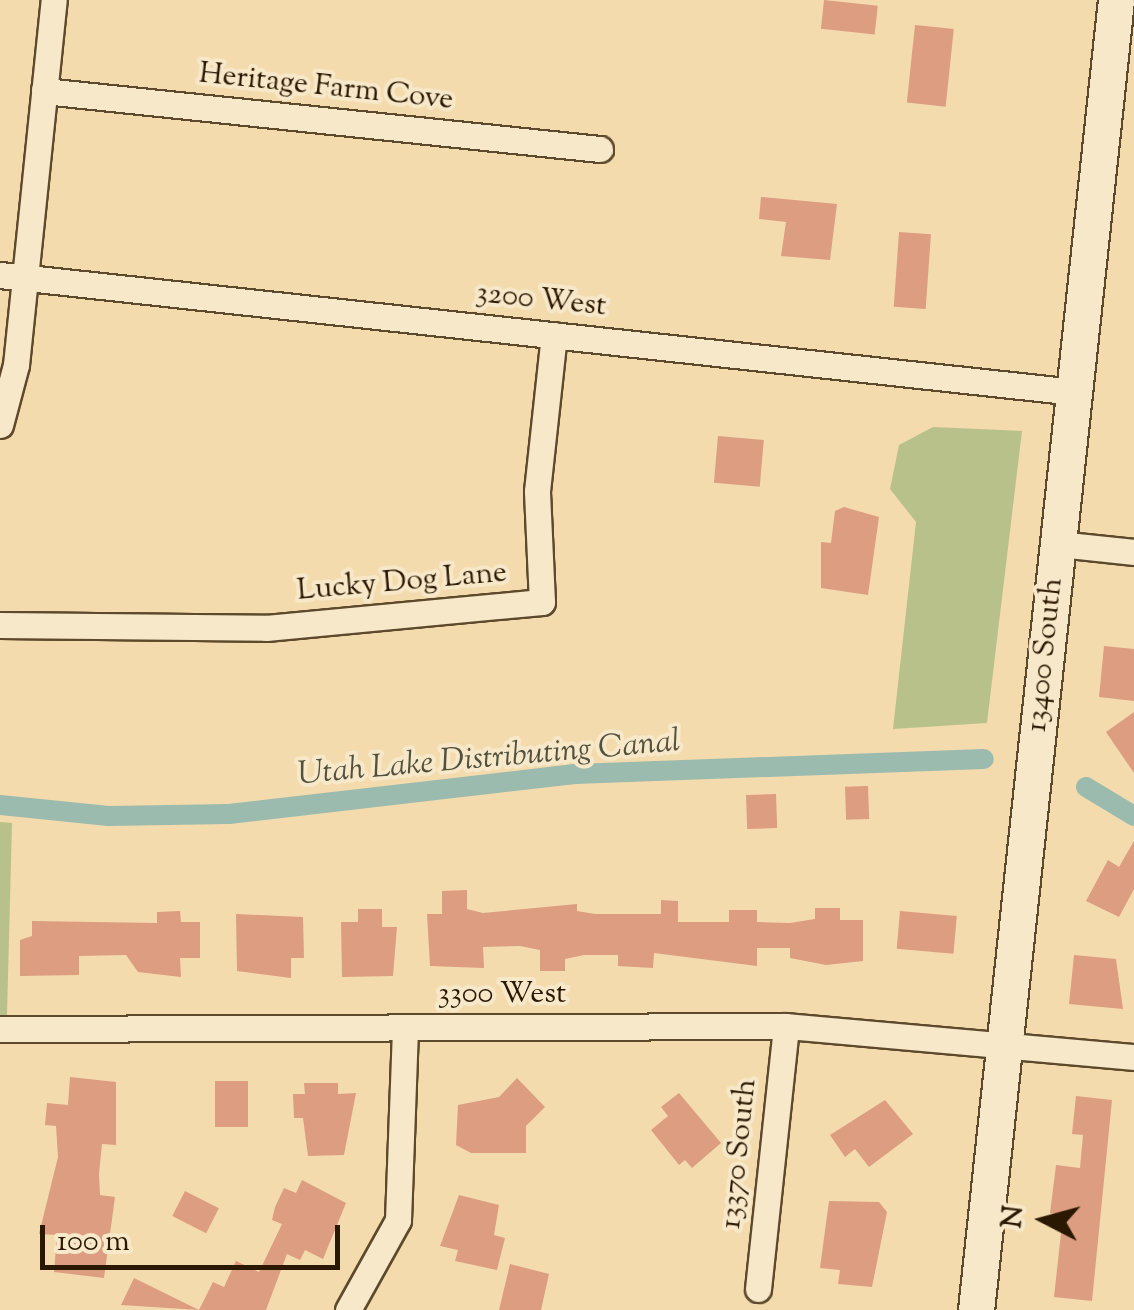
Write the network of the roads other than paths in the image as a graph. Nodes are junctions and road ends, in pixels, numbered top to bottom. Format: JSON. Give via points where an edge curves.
{"nodes":[{"id":1,"x":54,"y":0,"type":"edge"},
{"id":2,"x":1116,"y":0,"type":"edge"},
{"id":3,"x":44,"y":91,"type":"junction"},
{"id":4,"x":600,"y":149,"type":"dead end"},
{"id":5,"x":12,"y":277,"type":"edge"},
{"id":6,"x":554,"y":335,"type":"junction"},
{"id":7,"x":1075,"y":392,"type":"junction"},
{"id":8,"x":0,"y":425,"type":"edge"},
{"id":9,"x":1058,"y":544,"type":"junction"},
{"id":10,"x":1134,"y":552,"type":"edge"},
{"id":11,"x":0,"y":625,"type":"edge"},
{"id":12,"x":786,"y":1026,"type":"junction"},
{"id":13,"x":404,"y":1028,"type":"junction"},
{"id":14,"x":0,"y":1030,"type":"edge"},
{"id":15,"x":1004,"y":1045,"type":"junction"},
{"id":16,"x":1134,"y":1057,"type":"edge"},
{"id":17,"x":758,"y":1289,"type":"dead end"},
{"id":18,"x":348,"y":1310,"type":"edge"},
{"id":19,"x":976,"y":1310,"type":"edge"}],
"edges":[{"from":1,"to":3,"type":"street"},
{"from":2,"to":7,"type":"main road","name":"13400 South"},
{"from":3,"to":4,"type":"street","name":"Heritage Farm Cove"},
{"from":3,"to":5,"type":"street"},
{"from":5,"to":6,"type":"street","name":"3200 West"},
{"from":5,"to":8,"type":"street"},
{"from":6,"to":7,"type":"street","name":"3200 West"},
{"from":6,"to":11,"type":"street","name":"Lucky Dog Lane","via":[[537,491],[542,602],[266,628]]},
{"from":7,"to":9,"type":"main road","name":"13400 South"},
{"from":9,"to":10,"type":"street"},
{"from":9,"to":15,"type":"main road","name":"13400 South"},
{"from":12,"to":13,"type":"street","name":"3300 West"},
{"from":12,"to":15,"type":"street","name":"3300 West"},
{"from":12,"to":17,"type":"street","name":"13370 South"},
{"from":13,"to":14,"type":"street","name":"3300 West"},
{"from":13,"to":18,"type":"street","via":[[398,1220]]},
{"from":15,"to":16,"type":"street","name":"3300 West"},
{"from":15,"to":19,"type":"main road","name":"13400 South"}]}
